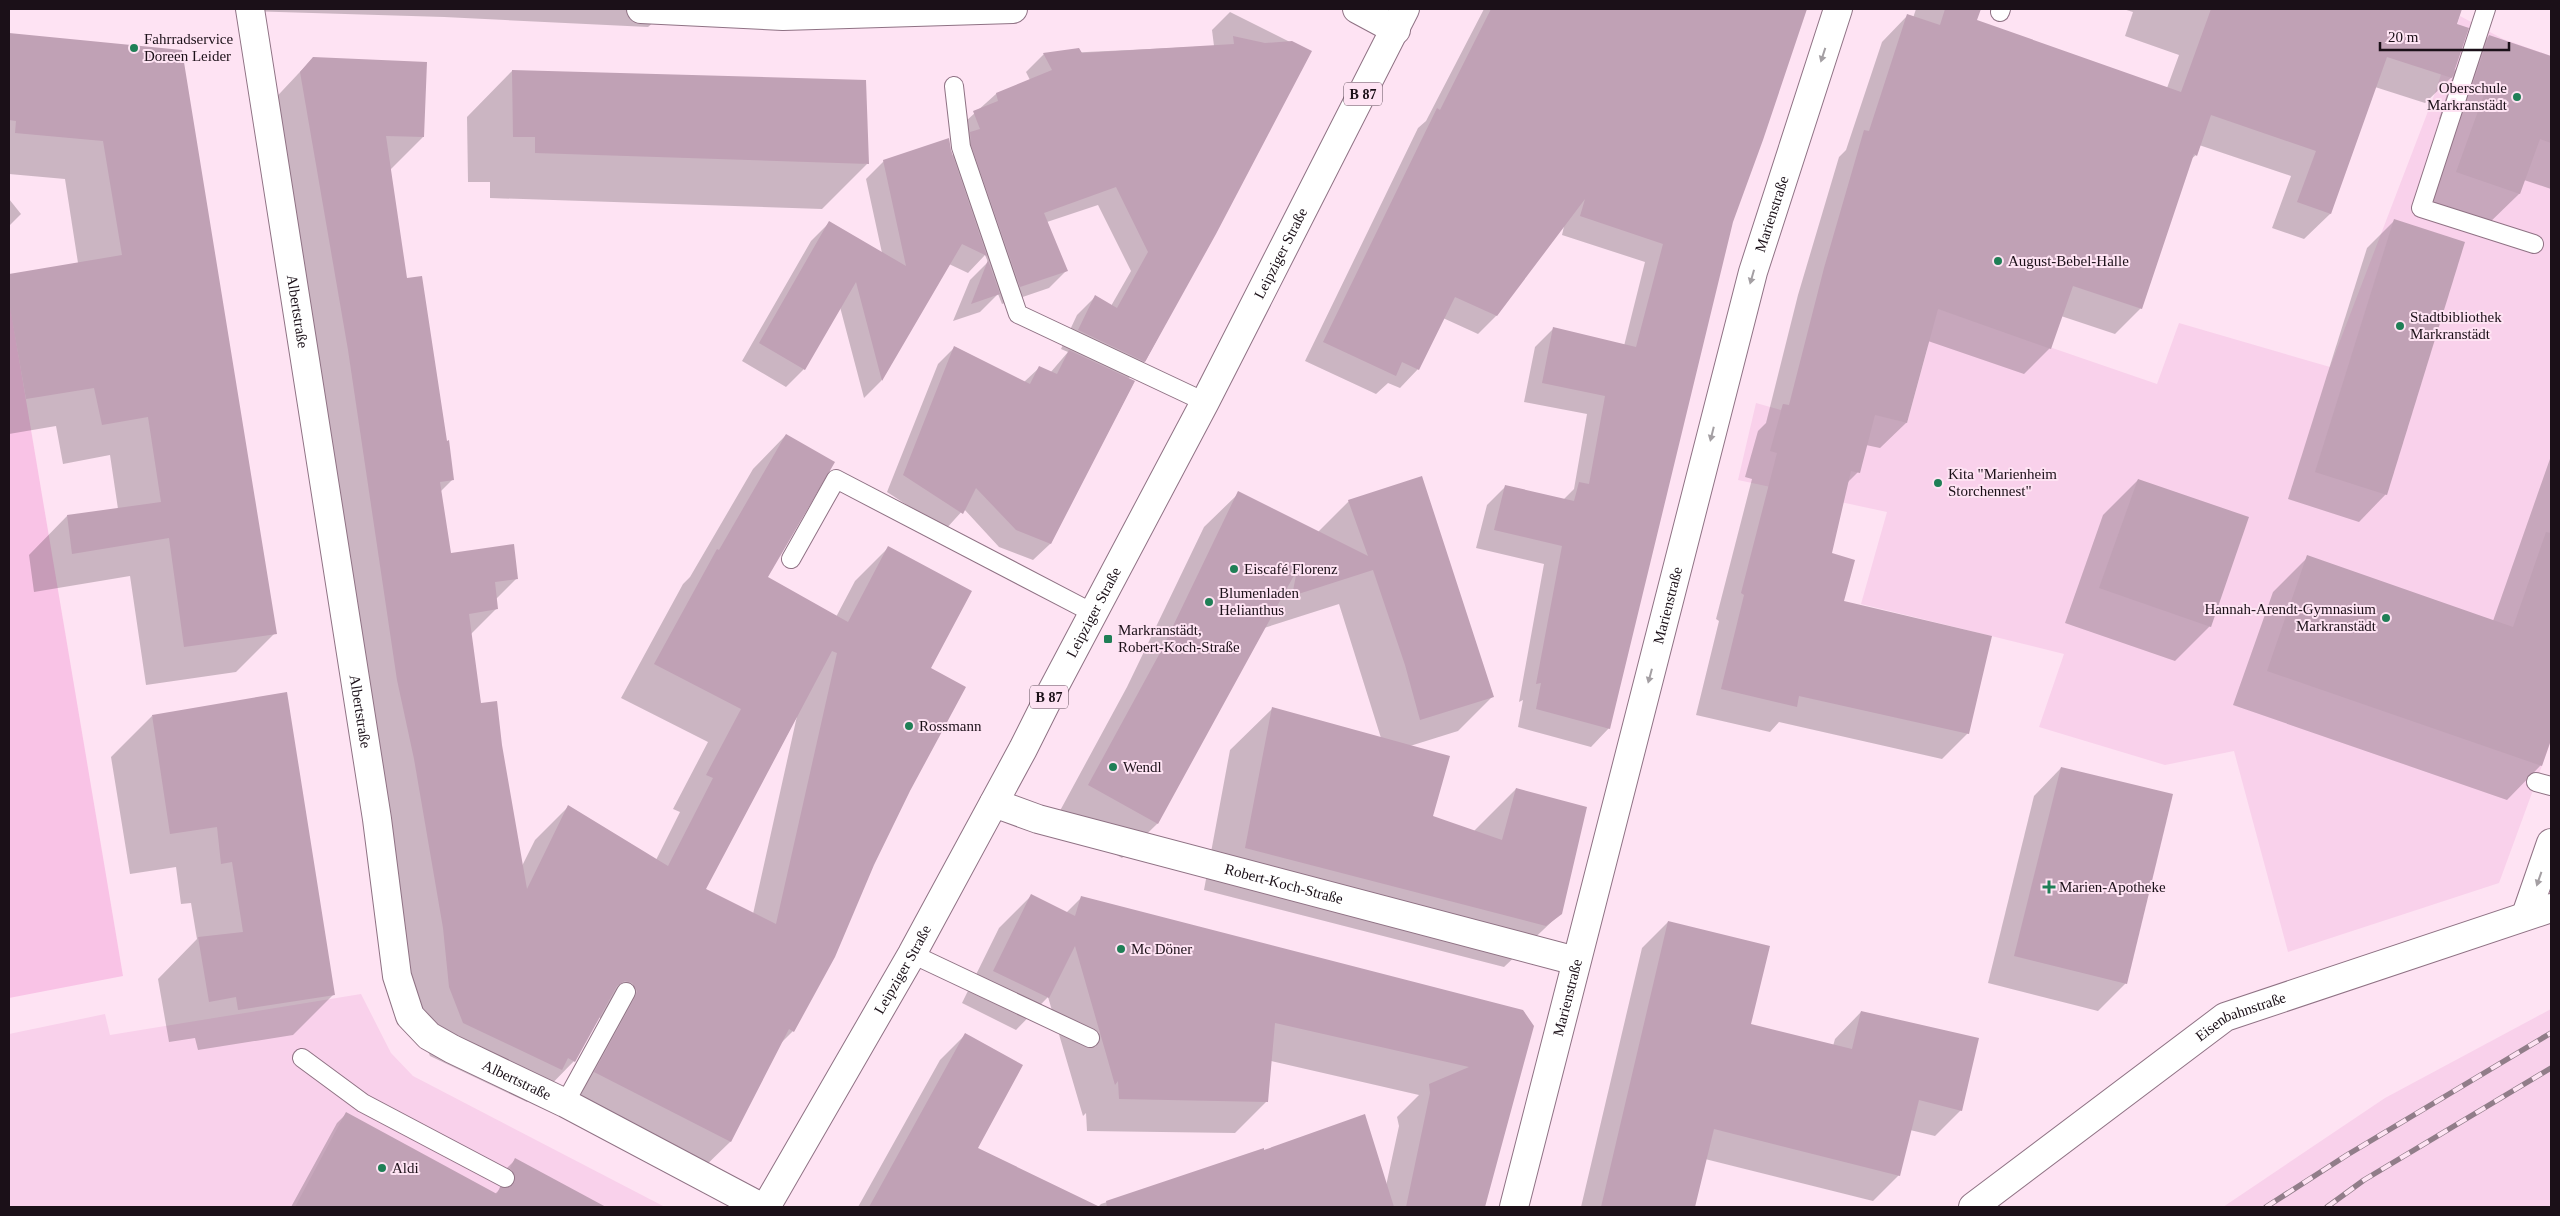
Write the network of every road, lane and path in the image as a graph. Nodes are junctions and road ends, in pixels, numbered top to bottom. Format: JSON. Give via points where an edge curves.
{"nodes":[{"id":1,"x":250,"y":9,"type":"edge"},
{"id":2,"x":641,"y":9,"type":"edge"},
{"id":3,"x":1013,"y":9,"type":"edge"},
{"id":4,"x":1357,"y":9,"type":"edge"},
{"id":5,"x":1838,"y":9,"type":"edge"},
{"id":6,"x":2486,"y":9,"type":"edge"},
{"id":7,"x":783,"y":12,"type":"edge"},
{"id":8,"x":1401,"y":19,"type":"edge"},
{"id":9,"x":954,"y":86,"type":"dead end"},
{"id":10,"x":2534,"y":244,"type":"dead end"},
{"id":11,"x":1205,"y":402,"type":"junction"},
{"id":12,"x":791,"y":559,"type":"dead end"},
{"id":13,"x":1093,"y":613,"type":"junction"},
{"id":14,"x":994,"y":803,"type":"junction"},
{"id":15,"x":2551,"y":843,"type":"edge"},
{"id":16,"x":2539,"y":912,"type":"edge"},
{"id":17,"x":912,"y":954,"type":"junction"},
{"id":18,"x":1576,"y":961,"type":"junction"},
{"id":19,"x":626,"y":992,"type":"dead end"},
{"id":20,"x":1090,"y":1038,"type":"dead end"},
{"id":21,"x":302,"y":1058,"type":"dead end"},
{"id":22,"x":565,"y":1103,"type":"junction"},
{"id":23,"x":505,"y":1178,"type":"dead end"},
{"id":24,"x":761,"y":1207,"type":"edge"},
{"id":25,"x":766,"y":1207,"type":"edge"},
{"id":26,"x":1514,"y":1207,"type":"edge"},
{"id":27,"x":1973,"y":1207,"type":"edge"}],
"edges":[{"from":1,"to":22,"type":"street","name":"Albertstraße","via":[[377,819],[397,976],[410,1016],[429,1036]]},
{"from":2,"to":7,"type":"street"},
{"from":3,"to":7,"type":"street"},
{"from":4,"to":8,"type":"street"},
{"from":5,"to":18,"type":"street","name":"Marienstraße","one_way":true,"via":[[1753,272]]},
{"from":6,"to":10,"type":"lane","via":[[2421,208]]},
{"from":8,"to":11,"type":"street","name":"Leipziger Straße","number":"B 87"},
{"from":9,"to":11,"type":"lane","via":[[961,147],[1018,314]]},
{"from":11,"to":13,"type":"street","name":"Leipziger Straße","number":"B 87"},
{"from":12,"to":13,"type":"lane","via":[[836,479]]},
{"from":13,"to":14,"type":"street","name":"Leipziger Straße","number":"B 87"},
{"from":14,"to":17,"type":"street","name":"Leipziger Straße","number":"B 87"},
{"from":14,"to":18,"type":"street","name":"Robert-Koch-Straße","via":[[1048,822]]},
{"from":15,"to":16,"type":"street","one_way":true},
{"from":16,"to":27,"type":"street","name":"Eisenbahnstraße","via":[[2225,1017]]},
{"from":17,"to":20,"type":"lane"},
{"from":17,"to":25,"type":"street","name":"Leipziger Straße","number":"B 87"},
{"from":18,"to":26,"type":"street","name":"Marienstraße"},
{"from":19,"to":22,"type":"lane"},
{"from":21,"to":23,"type":"lane","via":[[363,1103]]},
{"from":22,"to":24,"type":"street","name":"Albertstraße"}]}
